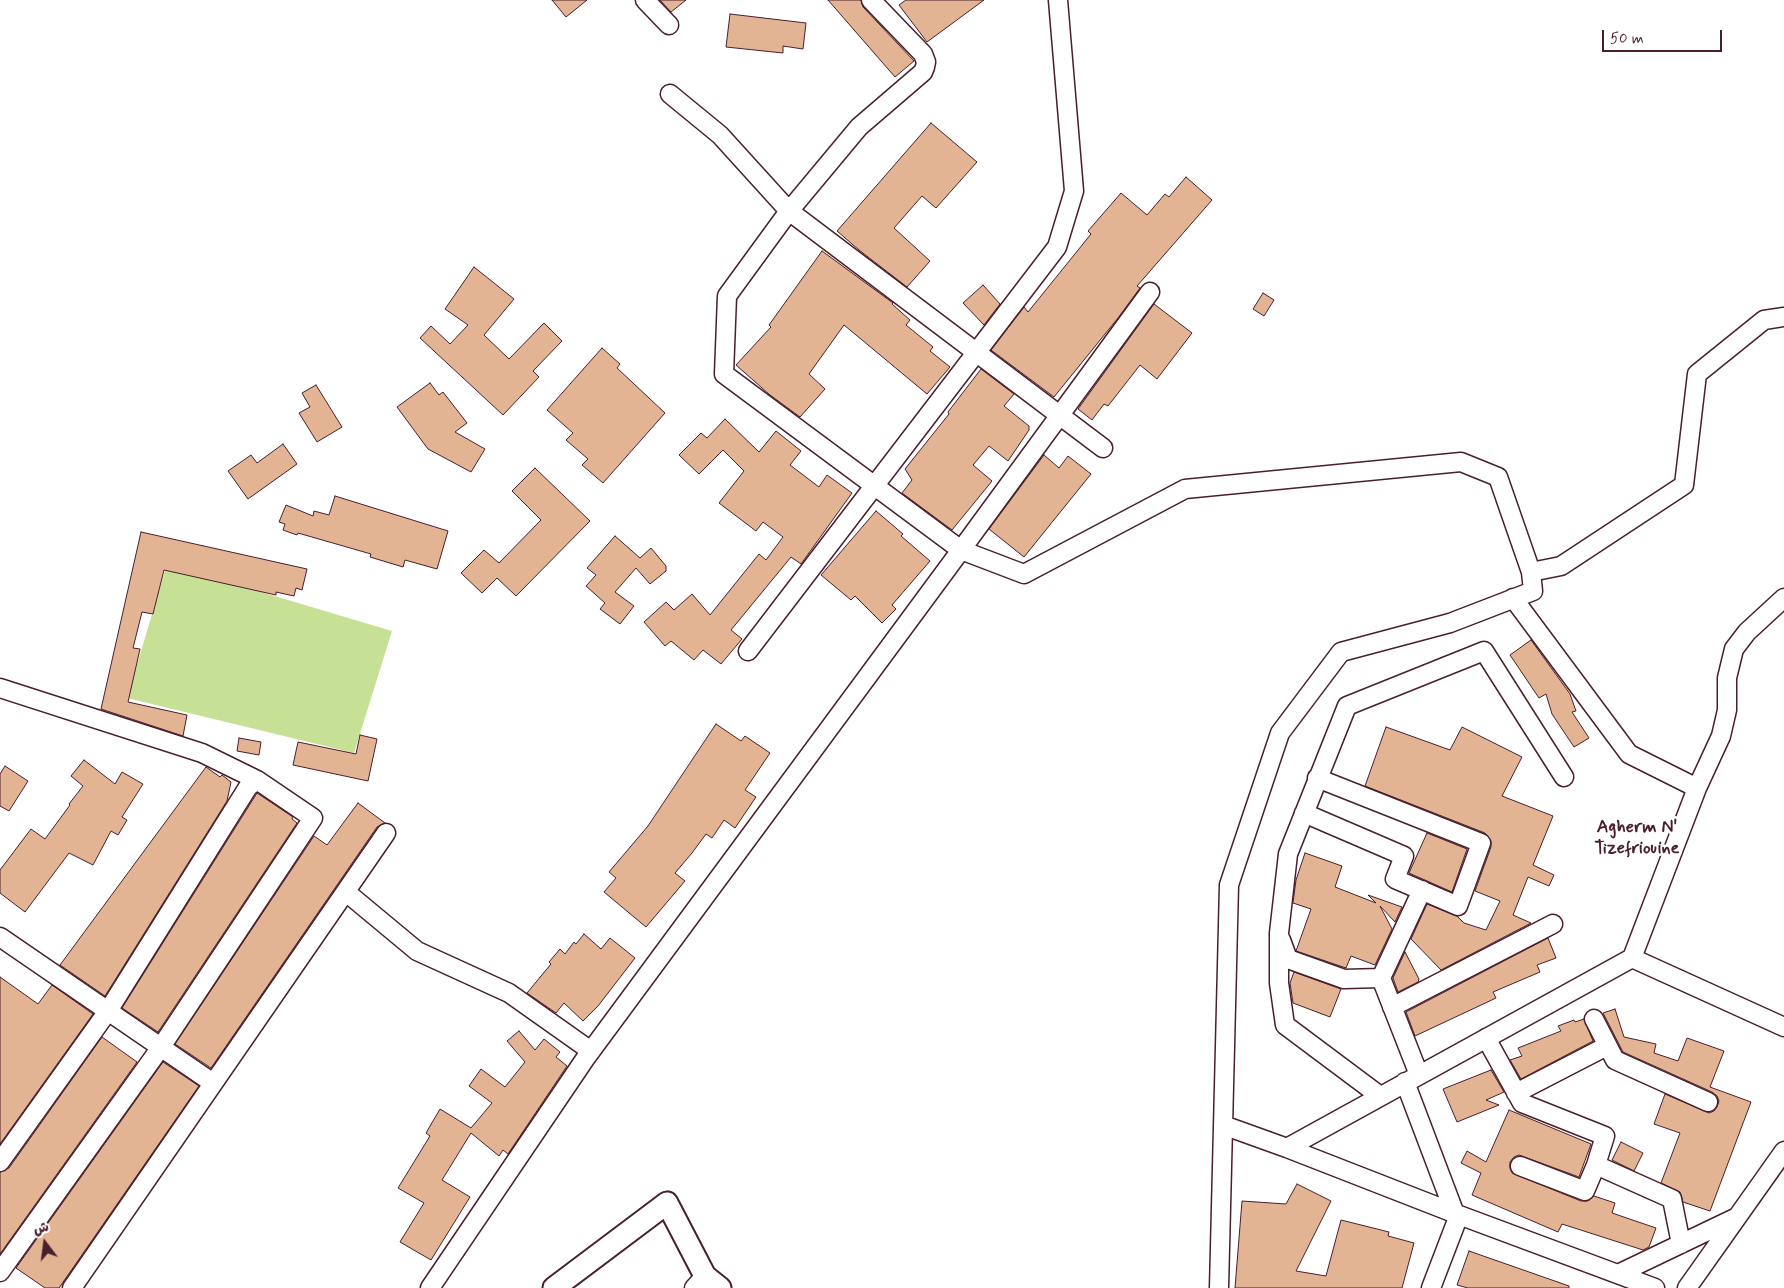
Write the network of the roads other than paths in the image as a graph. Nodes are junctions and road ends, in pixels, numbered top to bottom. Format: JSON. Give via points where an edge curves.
{"nodes":[{"id":1,"x":645,"y":0,"type":"edge"},
{"id":2,"x":871,"y":0,"type":"edge"},
{"id":3,"x":1058,"y":0,"type":"edge"},
{"id":4,"x":669,"y":25,"type":"dead end"},
{"id":5,"x":670,"y":94,"type":"dead end"},
{"id":6,"x":789,"y":210,"type":"junction"},
{"id":7,"x":1150,"y":292,"type":"dead end"},
{"id":8,"x":1784,"y":317,"type":"edge"},
{"id":9,"x":976,"y":352,"type":"junction"},
{"id":10,"x":1060,"y":415,"type":"junction"},
{"id":11,"x":1103,"y":448,"type":"dead end"},
{"id":12,"x":874,"y":486,"type":"junction"},
{"id":13,"x":961,"y":550,"type":"junction"},
{"id":14,"x":1531,"y":572,"type":"junction"},
{"id":15,"x":1513,"y":598,"type":"junction"},
{"id":16,"x":1784,"y":598,"type":"edge"},
{"id":17,"x":748,"y":651,"type":"dead end"},
{"id":18,"x":0,"y":688,"type":"edge"},
{"id":19,"x":1564,"y":777,"type":"dead end"},
{"id":20,"x":1317,"y":778,"type":"junction"},
{"id":21,"x":257,"y":780,"type":"junction"},
{"id":22,"x":1697,"y":788,"type":"junction"},
{"id":23,"x":1304,"y":814,"type":"junction"},
{"id":24,"x":386,"y":833,"type":"dead end"},
{"id":25,"x":1422,"y":890,"type":"junction"},
{"id":26,"x":346,"y":892,"type":"junction"},
{"id":27,"x":1553,"y":924,"type":"dead end"},
{"id":28,"x":1279,"y":933,"type":"junction"},
{"id":29,"x":0,"y":937,"type":"edge"},
{"id":30,"x":1632,"y":958,"type":"junction"},
{"id":31,"x":1381,"y":978,"type":"junction"},
{"id":32,"x":1392,"y":1007,"type":"junction"},
{"id":33,"x":108,"y":1011,"type":"junction"},
{"id":34,"x":1594,"y":1019,"type":"dead end"},
{"id":35,"x":1784,"y":1027,"type":"edge"},
{"id":36,"x":1486,"y":1038,"type":"junction"},
{"id":37,"x":1607,"y":1046,"type":"junction"},
{"id":38,"x":161,"y":1047,"type":"junction"},
{"id":39,"x":591,"y":1051,"type":"junction"},
{"id":40,"x":1412,"y":1079,"type":"junction"},
{"id":41,"x":214,"y":1083,"type":"junction"},
{"id":42,"x":1516,"y":1093,"type":"junction"},
{"id":43,"x":1380,"y":1096,"type":"junction"},
{"id":44,"x":1708,"y":1102,"type":"dead end"},
{"id":45,"x":1223,"y":1125,"type":"junction"},
{"id":46,"x":1287,"y":1148,"type":"junction"},
{"id":47,"x":1784,"y":1151,"type":"edge"},
{"id":48,"x":0,"y":1162,"type":"edge"},
{"id":49,"x":1596,"y":1165,"type":"junction"},
{"id":50,"x":1520,"y":1166,"type":"dead end"},
{"id":51,"x":1457,"y":1215,"type":"junction"},
{"id":52,"x":1737,"y":1217,"type":"junction"},
{"id":53,"x":1681,"y":1244,"type":"junction"},
{"id":54,"x":0,"y":1272,"type":"edge"},
{"id":55,"x":1618,"y":1274,"type":"junction"},
{"id":56,"x":706,"y":1284,"type":"edge"},
{"id":57,"x":72,"y":1288,"type":"edge"},
{"id":58,"x":430,"y":1288,"type":"edge"},
{"id":59,"x":554,"y":1288,"type":"edge"},
{"id":60,"x":1218,"y":1288,"type":"edge"},
{"id":61,"x":1431,"y":1288,"type":"edge"},
{"id":62,"x":1655,"y":1288,"type":"edge"},
{"id":63,"x":1687,"y":1288,"type":"edge"}],
"edges":[{"from":1,"to":4,"type":"street"},
{"from":2,"to":6,"type":"street","via":[[923,54],[925,67],[859,127]]},
{"from":3,"to":9,"type":"street","via":[[1074,190],[1057,247]]},
{"from":5,"to":6,"type":"street","via":[[720,135]]},
{"from":6,"to":9,"type":"street"},
{"from":6,"to":12,"type":"street","via":[[727,296],[724,374]]},
{"from":7,"to":10,"type":"street"},
{"from":8,"to":14,"type":"street","via":[[1764,320],[1697,374],[1684,485],[1561,566]]},
{"from":9,"to":10,"type":"street"},
{"from":9,"to":12,"type":"street"},
{"from":10,"to":11,"type":"street"},
{"from":10,"to":13,"type":"street"},
{"from":12,"to":13,"type":"street"},
{"from":12,"to":17,"type":"street"},
{"from":13,"to":14,"type":"street","via":[[1024,574],[1185,489],[1461,462],[1498,477]]},
{"from":13,"to":39,"type":"street"},
{"from":14,"to":15,"type":"street","via":[[1533,591]]},
{"from":15,"to":22,"type":"street","via":[[1629,754]]},
{"from":15,"to":45,"type":"street","via":[[1450,623],[1341,652],[1280,733],[1229,886]]},
{"from":16,"to":22,"type":"street","via":[[1746,632],[1734,649],[1727,678],[1727,710],[1722,736]]},
{"from":18,"to":21,"type":"street","via":[[202,753]]},
{"from":19,"to":20,"type":"street","via":[[1484,651],[1347,706]]},
{"from":20,"to":23,"type":"street"},
{"from":20,"to":25,"type":"street","via":[[1481,843],[1458,906]]},
{"from":21,"to":33,"type":"street","via":[[248,787]]},
{"from":21,"to":38,"type":"street","via":[[313,818]]},
{"from":22,"to":30,"type":"street"},
{"from":23,"to":25,"type":"street","via":[[1404,856],[1395,879]]},
{"from":23,"to":28,"type":"street","via":[[1288,854]]},
{"from":24,"to":26,"type":"street"},
{"from":25,"to":31,"type":"street"},
{"from":26,"to":39,"type":"street","via":[[417,951],[509,993]]},
{"from":26,"to":41,"type":"street"},
{"from":27,"to":32,"type":"street"},
{"from":28,"to":31,"type":"street","via":[[1288,959],[1344,979]]},
{"from":28,"to":43,"type":"street","via":[[1279,983],[1285,1025]]},
{"from":29,"to":33,"type":"street"},
{"from":30,"to":35,"type":"street"},
{"from":30,"to":36,"type":"street"},
{"from":31,"to":32,"type":"street"},
{"from":32,"to":40,"type":"street"},
{"from":33,"to":38,"type":"street"},
{"from":33,"to":48,"type":"street"},
{"from":34,"to":37,"type":"street"},
{"from":36,"to":40,"type":"street"},
{"from":36,"to":42,"type":"street"},
{"from":37,"to":42,"type":"street"},
{"from":37,"to":44,"type":"street","via":[[1615,1060]]},
{"from":38,"to":41,"type":"street"},
{"from":38,"to":54,"type":"street"},
{"from":39,"to":58,"type":"street"},
{"from":40,"to":43,"type":"street"},
{"from":40,"to":51,"type":"street"},
{"from":41,"to":57,"type":"street"},
{"from":42,"to":49,"type":"street","via":[[1522,1103],[1605,1136]]},
{"from":43,"to":46,"type":"street"},
{"from":45,"to":46,"type":"street"},
{"from":45,"to":60,"type":"street"},
{"from":46,"to":51,"type":"street"},
{"from":47,"to":52,"type":"street"},
{"from":49,"to":50,"type":"street","via":[[1585,1191]]},
{"from":49,"to":53,"type":"street","via":[[1672,1199]]},
{"from":51,"to":55,"type":"street"},
{"from":51,"to":61,"type":"street"},
{"from":52,"to":53,"type":"street"},
{"from":52,"to":63,"type":"street"},
{"from":53,"to":55,"type":"street"},
{"from":55,"to":62,"type":"street"},
{"from":56,"to":59,"type":"street","via":[[666,1203]]}]}
